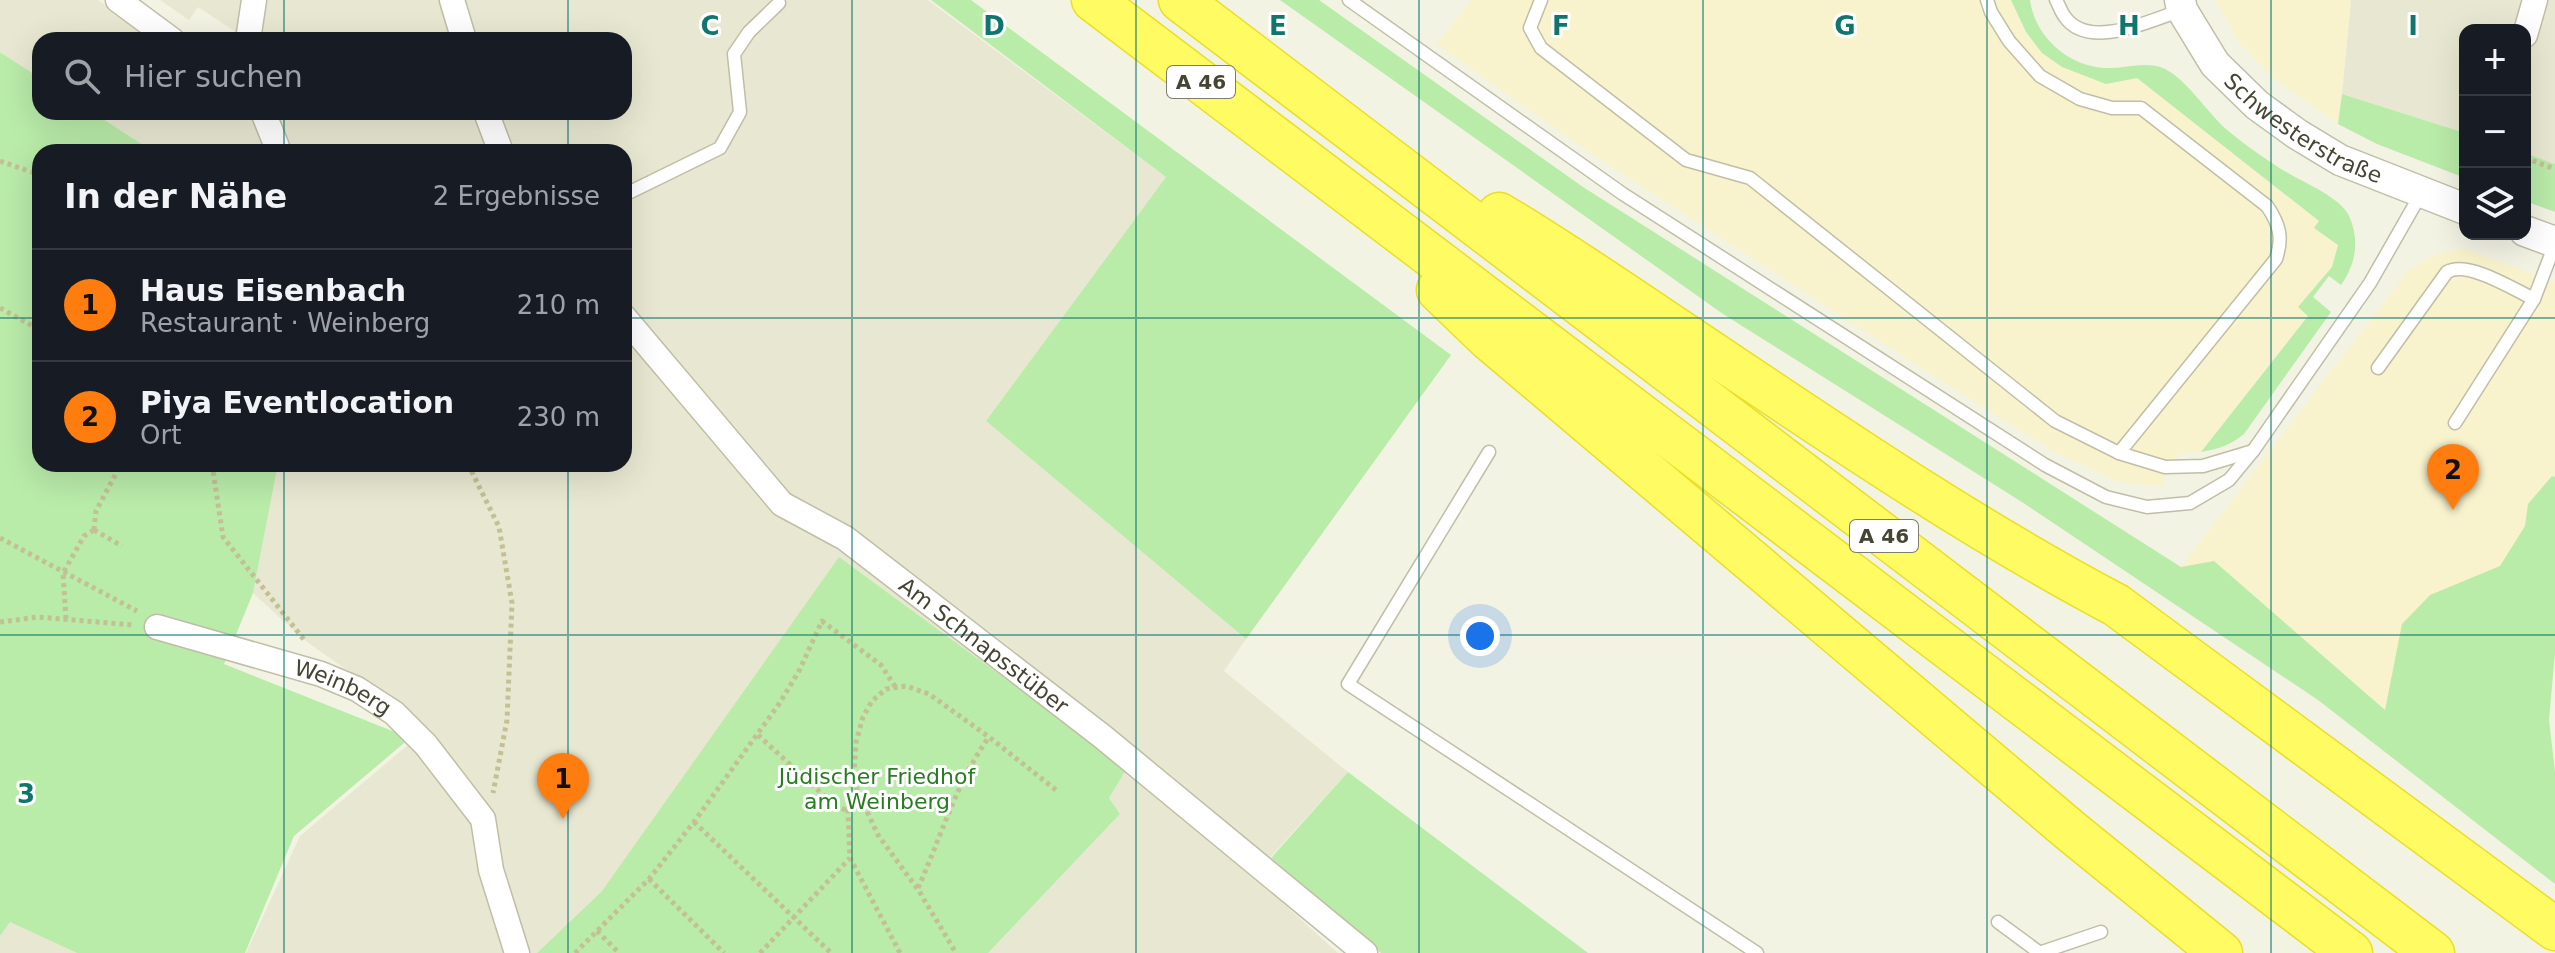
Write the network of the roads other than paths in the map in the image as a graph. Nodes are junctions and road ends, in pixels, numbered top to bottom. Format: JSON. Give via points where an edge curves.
{"nodes":[{"id":1,"x":118,"y":0,"type":"edge"},
{"id":2,"x":254,"y":0,"type":"edge"},
{"id":3,"x":452,"y":0,"type":"edge"},
{"id":4,"x":1093,"y":0,"type":"edge"},
{"id":5,"x":1180,"y":0,"type":"edge"},
{"id":6,"x":1349,"y":0,"type":"edge"},
{"id":7,"x":1541,"y":0,"type":"edge"},
{"id":8,"x":1987,"y":0,"type":"edge"},
{"id":9,"x":2056,"y":0,"type":"edge"},
{"id":10,"x":2535,"y":0,"type":"edge"},
{"id":11,"x":779,"y":3,"type":"dead end"},
{"id":12,"x":2181,"y":5,"type":"edge"},
{"id":13,"x":2528,"y":24,"type":"edge"},
{"id":14,"x":161,"y":32,"type":"edge"},
{"id":15,"x":249,"y":32,"type":"edge"},
{"id":16,"x":462,"y":32,"type":"edge"},
{"id":17,"x":1336,"y":118,"type":"junction"},
{"id":18,"x":266,"y":120,"type":"edge"},
{"id":19,"x":489,"y":120,"type":"edge"},
{"id":20,"x":276,"y":144,"type":"edge"},
{"id":21,"x":498,"y":144,"type":"edge"},
{"id":22,"x":1309,"y":163,"type":"junction"},
{"id":23,"x":632,"y":191,"type":"edge"},
{"id":24,"x":2422,"y":192,"type":"junction"},
{"id":25,"x":2459,"y":207,"type":"edge"},
{"id":26,"x":2531,"y":233,"type":"edge"},
{"id":27,"x":2555,"y":243,"type":"edge"},
{"id":28,"x":2534,"y":299,"type":"junction"},
{"id":29,"x":632,"y":326,"type":"edge"},
{"id":30,"x":2378,"y":368,"type":"dead end"},
{"id":31,"x":2455,"y":423,"type":"dead end"},
{"id":32,"x":2253,"y":451,"type":"junction"},
{"id":33,"x":1489,"y":452,"type":"dead end"},
{"id":34,"x":2119,"y":453,"type":"junction"},
{"id":35,"x":157,"y":627,"type":"road end"},
{"id":36,"x":1998,"y":922,"type":"dead end"},
{"id":37,"x":2555,"y":929,"type":"edge"},
{"id":38,"x":2101,"y":932,"type":"dead end"},
{"id":39,"x":517,"y":953,"type":"edge"},
{"id":40,"x":1365,"y":953,"type":"edge"},
{"id":41,"x":1757,"y":953,"type":"edge"},
{"id":42,"x":2040,"y":953,"type":"edge"},
{"id":43,"x":2221,"y":953,"type":"edge"},
{"id":44,"x":2351,"y":953,"type":"edge"},
{"id":45,"x":2433,"y":953,"type":"edge"}],
"edges":[{"from":1,"to":14,"type":"street"},
{"from":2,"to":15,"type":"street"},
{"from":3,"to":16,"type":"street"},
{"from":4,"to":22,"type":"highway","number":"A 46"},
{"from":5,"to":17,"type":"highway","number":"A 46"},
{"from":6,"to":32,"type":"lane","via":[[1623,194],[2045,465],[2106,497],[2147,507],[2190,503],[2229,480]]},
{"from":7,"to":34,"type":"lane","via":[[1530,28],[1541,48],[1686,160],[1750,178],[2055,421]]},
{"from":8,"to":34,"type":"lane","via":[[2009,41],[2040,76],[2080,99],[2112,108],[2141,108],[2267,206],[2278,223],[2282,242],[2276,259]]},
{"from":9,"to":12,"type":"lane","via":[[2066,20],[2089,32],[2116,32]]},
{"from":10,"to":13,"type":"street"},
{"from":11,"to":23,"type":"lane","via":[[734,54],[740,112],[720,148]]},
{"from":12,"to":24,"type":"street","name":"Schwesterstraße","via":[[2215,64],[2257,105],[2340,160]]},
{"from":17,"to":37,"type":"highway","via":[[1565,253],[1862,453],[2116,605]]},
{"from":17,"to":45,"type":"highway","number":"A 46"},
{"from":18,"to":20,"type":"street"},
{"from":19,"to":21,"type":"street"},
{"from":22,"to":43,"type":"highway","via":[[1489,339]]},
{"from":22,"to":44,"type":"highway","number":"A 46"},
{"from":24,"to":25,"type":"street","name":"Schwesterstraße"},
{"from":24,"to":32,"type":"lane","via":[[2370,283]]},
{"from":26,"to":27,"type":"street"},
{"from":27,"to":28,"type":"lane"},
{"from":28,"to":30,"type":"lane","via":[[2468,269],[2454,268]]},
{"from":28,"to":31,"type":"lane"},
{"from":29,"to":40,"type":"street","name":"Am Schnapsstüber","via":[[782,504],[845,538],[1103,737]]},
{"from":32,"to":34,"type":"lane","via":[[2203,466],[2165,467]]},
{"from":33,"to":41,"type":"lane","via":[[1348,684]]},
{"from":35,"to":39,"type":"street","name":"Weinberg","via":[[321,674],[394,713],[483,819],[491,870]]},
{"from":36,"to":42,"type":"lane"},
{"from":38,"to":42,"type":"lane"}]}
